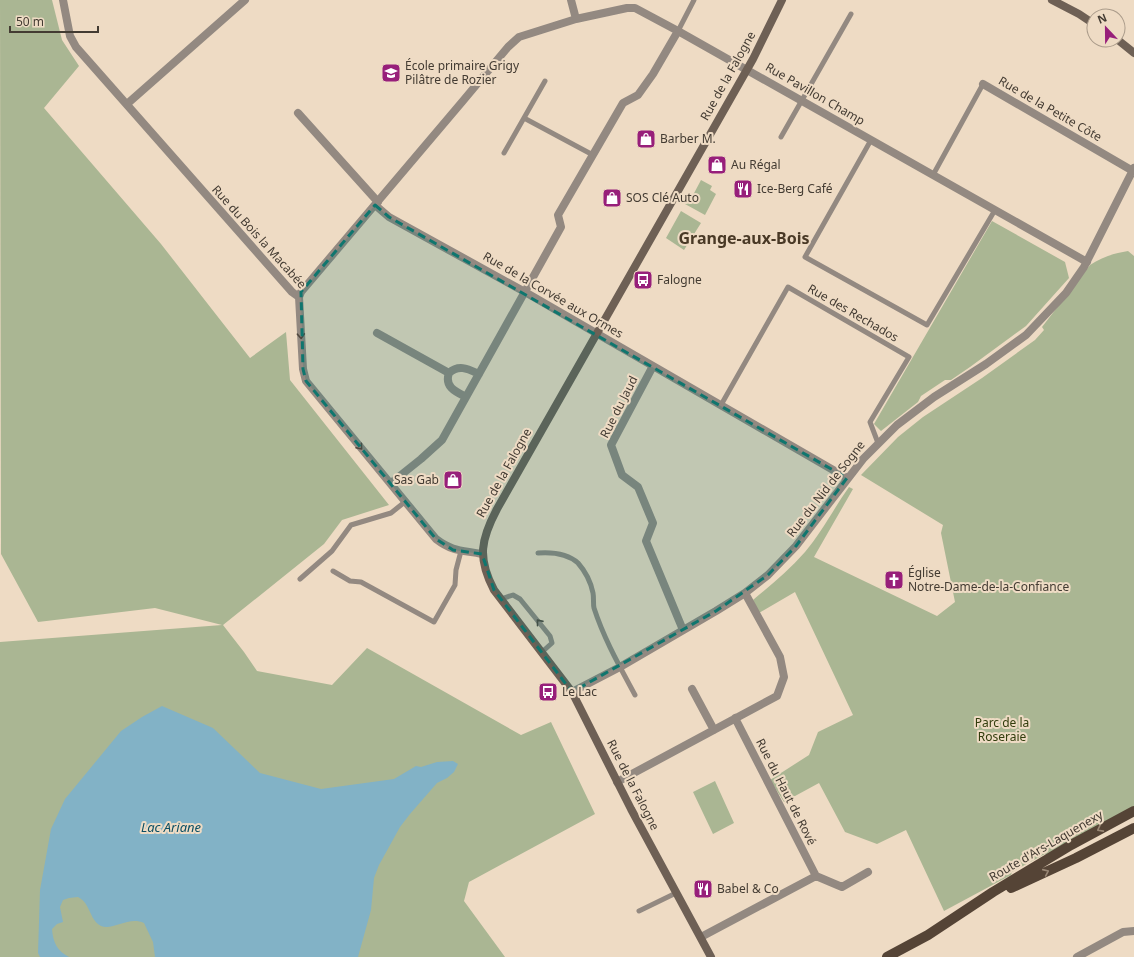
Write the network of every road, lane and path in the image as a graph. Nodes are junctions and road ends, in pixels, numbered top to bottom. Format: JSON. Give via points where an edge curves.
{"nodes":[{"id":1,"x":63,"y":0,"type":"edge"},
{"id":2,"x":245,"y":0,"type":"edge"},
{"id":3,"x":571,"y":0,"type":"edge"},
{"id":4,"x":694,"y":0,"type":"edge"},
{"id":5,"x":782,"y":0,"type":"edge"},
{"id":6,"x":1052,"y":0,"type":"edge"},
{"id":7,"x":851,"y":14,"type":"dead end"},
{"id":8,"x":576,"y":19,"type":"junction"},
{"id":9,"x":1086,"y":19,"type":"edge"},
{"id":10,"x":678,"y":31,"type":"junction"},
{"id":11,"x":1126,"y":46,"type":"edge"},
{"id":12,"x":1134,"y":53,"type":"edge"},
{"id":13,"x":746,"y":70,"type":"junction"},
{"id":14,"x":545,"y":81,"type":"dead end"},
{"id":15,"x":984,"y":84,"type":"joint"},
{"id":16,"x":802,"y":100,"type":"junction"},
{"id":17,"x":127,"y":104,"type":"junction"},
{"id":18,"x":298,"y":112,"type":"dead end"},
{"id":19,"x":524,"y":118,"type":"junction"},
{"id":20,"x":781,"y":137,"type":"dead end"},
{"id":21,"x":871,"y":140,"type":"junction"},
{"id":22,"x":504,"y":153,"type":"dead end"},
{"id":23,"x":593,"y":155,"type":"junction"},
{"id":24,"x":1133,"y":170,"type":"edge"},
{"id":25,"x":933,"y":175,"type":"junction"},
{"id":26,"x":376,"y":204,"type":"junction"},
{"id":27,"x":994,"y":210,"type":"junction"},
{"id":28,"x":1086,"y":262,"type":"junction"},
{"id":29,"x":525,"y":292,"type":"junction"},
{"id":30,"x":299,"y":297,"type":"junction"},
{"id":31,"x":377,"y":333,"type":"dead end"},
{"id":32,"x":596,"y":334,"type":"junction"},
{"id":33,"x":653,"y":366,"type":"junction"},
{"id":34,"x":449,"y":373,"type":"junction"},
{"id":35,"x":479,"y":374,"type":"junction"},
{"id":36,"x":466,"y":397,"type":"junction"},
{"id":37,"x":721,"y":405,"type":"junction"},
{"id":38,"x":878,"y":443,"type":"junction"},
{"id":39,"x":847,"y":478,"type":"junction"},
{"id":40,"x":391,"y":483,"type":"junction"},
{"id":41,"x":406,"y":501,"type":"junction"},
{"id":42,"x":461,"y":551,"type":"junction"},
{"id":43,"x":538,"y":553,"type":"dead end"},
{"id":44,"x":482,"y":554,"type":"junction"},
{"id":45,"x":333,"y":571,"type":"dead end"},
{"id":46,"x":300,"y":579,"type":"dead end"},
{"id":47,"x":745,"y":593,"type":"junction"},
{"id":48,"x":501,"y":599,"type":"junction"},
{"id":49,"x":683,"y":630,"type":"junction"},
{"id":50,"x":542,"y":652,"type":"junction"},
{"id":51,"x":620,"y":667,"type":"junction"},
{"id":52,"x":692,"y":689,"type":"dead end"},
{"id":53,"x":572,"y":692,"type":"junction"},
{"id":54,"x":636,"y":694,"type":"dead end"},
{"id":55,"x":735,"y":718,"type":"junction"},
{"id":56,"x":714,"y":730,"type":"junction"},
{"id":57,"x":618,"y":782,"type":"junction"},
{"id":58,"x":1134,"y":811,"type":"edge"},
{"id":59,"x":1134,"y":828,"type":"edge"},
{"id":60,"x":868,"y":872,"type":"dead end"},
{"id":61,"x":816,"y":876,"type":"junction"},
{"id":62,"x":676,"y":893,"type":"junction"},
{"id":63,"x":973,"y":906,"type":"junction"},
{"id":64,"x":640,"y":911,"type":"dead end"},
{"id":65,"x":1134,"y":932,"type":"edge"},
{"id":66,"x":701,"y":937,"type":"junction"},
{"id":67,"x":711,"y":957,"type":"edge"},
{"id":68,"x":887,"y":957,"type":"edge"},
{"id":69,"x":1077,"y":957,"type":"edge"}],
"edges":[{"from":1,"to":17,"type":"street","name":"Rue du Bois la Macabée","via":[[73,43]]},
{"from":2,"to":17,"type":"street"},
{"from":3,"to":8,"type":"street"},
{"from":4,"to":10,"type":"lane"},
{"from":5,"to":13,"type":"street","name":"Rue de la Falogne"},
{"from":6,"to":9,"type":"street"},
{"from":7,"to":16,"type":"lane"},
{"from":8,"to":10,"type":"street","name":"Rue Pavillon Champ","via":[[631,8]]},
{"from":8,"to":26,"type":"street","name":"Rue Pavillon Champ","via":[[519,37],[508,47]]},
{"from":10,"to":13,"type":"street","name":"Rue Pavillon Champ"},
{"from":10,"to":23,"type":"street","via":[[638,96],[624,103]]},
{"from":11,"to":12,"type":"street"},
{"from":13,"to":16,"type":"street","name":"Rue Pavillon Champ"},
{"from":13,"to":32,"type":"street","name":"Rue de la Falogne"},
{"from":14,"to":19,"type":"lane"},
{"from":15,"to":24,"type":"street","name":"Rue de la Petite Côte"},
{"from":15,"to":25,"type":"lane","name":"Rue de la Petite Côte"},
{"from":16,"to":20,"type":"lane"},
{"from":16,"to":21,"type":"street","name":"Rue Pavillon Champ"},
{"from":17,"to":30,"type":"street","name":"Rue du Bois la Macabée"},
{"from":18,"to":26,"type":"street","name":"Rue de la Corvée aux Ormes"},
{"from":19,"to":22,"type":"lane"},
{"from":19,"to":23,"type":"lane"},
{"from":21,"to":25,"type":"street","name":"Rue Pavillon Champ"},
{"from":21,"to":27,"type":"lane","name":"Rue Pavillon Champ","via":[[805,257],[927,325]]},
{"from":23,"to":29,"type":"street","via":[[558,215],[561,226]]},
{"from":24,"to":28,"type":"street","name":"Rue du Nid de Sogne"},
{"from":25,"to":27,"type":"street","name":"Rue Pavillon Champ"},
{"from":26,"to":29,"type":"street","name":"Rue de la Corvée aux Ormes","via":[[389,217]]},
{"from":26,"to":30,"type":"street","name":"Rue Pavillon Champ"},
{"from":27,"to":28,"type":"street","name":"Rue Pavillon Champ"},
{"from":28,"to":38,"type":"street","name":"Rue du Nid de Sogne","via":[[1066,293],[1026,335],[934,397]]},
{"from":29,"to":32,"type":"street","name":"Rue de la Corvée aux Ormes"},
{"from":29,"to":35,"type":"street"},
{"from":30,"to":40,"type":"street","name":"Rue du Bois la Macabée","one_way":true,"via":[[306,382]]},
{"from":31,"to":34,"type":"street"},
{"from":32,"to":33,"type":"street","name":"Rue de la Corvée aux Ormes"},
{"from":32,"to":44,"type":"street","name":"Rue de la Falogne","via":[[488,524]]},
{"from":33,"to":37,"type":"street","name":"Rue de la Corvée aux Ormes"},
{"from":33,"to":49,"type":"street","name":"Rue du Jaud","via":[[611,445],[622,475],[638,487],[653,523],[646,541]]},
{"from":34,"to":35,"type":"street","via":[[461,367]]},
{"from":34,"to":36,"type":"street","via":[[449,386],[454,392]]},
{"from":35,"to":36,"type":"street"},
{"from":36,"to":40,"type":"street","via":[[442,440]]},
{"from":37,"to":38,"type":"lane","name":"Rue des Rechados","via":[[788,287],[909,357],[870,422]]},
{"from":37,"to":39,"type":"street","name":"Rue de la Corvée aux Ormes"},
{"from":38,"to":39,"type":"street","name":"Rue du Nid de Sogne"},
{"from":39,"to":47,"type":"street","name":"Rue du Nid de Sogne","via":[[791,552]]},
{"from":40,"to":41,"type":"street","name":"Rue du Bois la Macabée"},
{"from":41,"to":42,"type":"street","name":"Rue du Bois la Macabée","via":[[436,539],[453,550]]},
{"from":41,"to":46,"type":"lane","via":[[391,513],[351,525],[332,551]]},
{"from":42,"to":44,"type":"street","name":"Rue du Bois la Macabée"},
{"from":42,"to":45,"type":"lane","via":[[454,585],[434,622],[361,582],[350,581]]},
{"from":43,"to":51,"type":"lane","via":[[565,555],[581,567],[593,593],[594,607]]},
{"from":44,"to":48,"type":"street","name":"Rue de la Falogne","via":[[487,578]]},
{"from":47,"to":49,"type":"street","name":"Rue du Nid de Sogne"},
{"from":47,"to":55,"type":"street","via":[[780,657],[784,677],[776,696]]},
{"from":48,"to":50,"type":"street","name":"Rue de la Falogne"},
{"from":50,"to":48,"type":"lane","one_way":true,"via":[[552,643],[550,636],[520,599],[513,595]]},
{"from":49,"to":51,"type":"street","name":"Rue du Nid de Sogne"},
{"from":50,"to":53,"type":"street","name":"Rue de la Falogne"},
{"from":51,"to":53,"type":"street","name":"Rue du Nid de Sogne"},
{"from":51,"to":54,"type":"lane"},
{"from":52,"to":56,"type":"street"},
{"from":53,"to":57,"type":"street","name":"Rue de la Falogne"},
{"from":55,"to":56,"type":"street"},
{"from":55,"to":61,"type":"street","name":"Rue du Haut de Rové"},
{"from":56,"to":57,"type":"street"},
{"from":57,"to":62,"type":"street","name":"Rue de la Falogne"},
{"from":58,"to":63,"type":"main road","name":"Route d'Ars-Laquenexy","one_way":true,"via":[[1071,845]]},
{"from":63,"to":59,"type":"main road","name":"Route d'Ars-Laquenexy","one_way":true},
{"from":60,"to":61,"type":"street","via":[[842,887]]},
{"from":61,"to":66,"type":"street"},
{"from":62,"to":64,"type":"lane"},
{"from":62,"to":66,"type":"street","name":"Rue de la Falogne"},
{"from":63,"to":68,"type":"main road","name":"Route d'Ars-Laquenexy"},
{"from":65,"to":69,"type":"street","via":[[1123,932]]},
{"from":66,"to":67,"type":"street","name":"Rue de la Falogne"}]}
